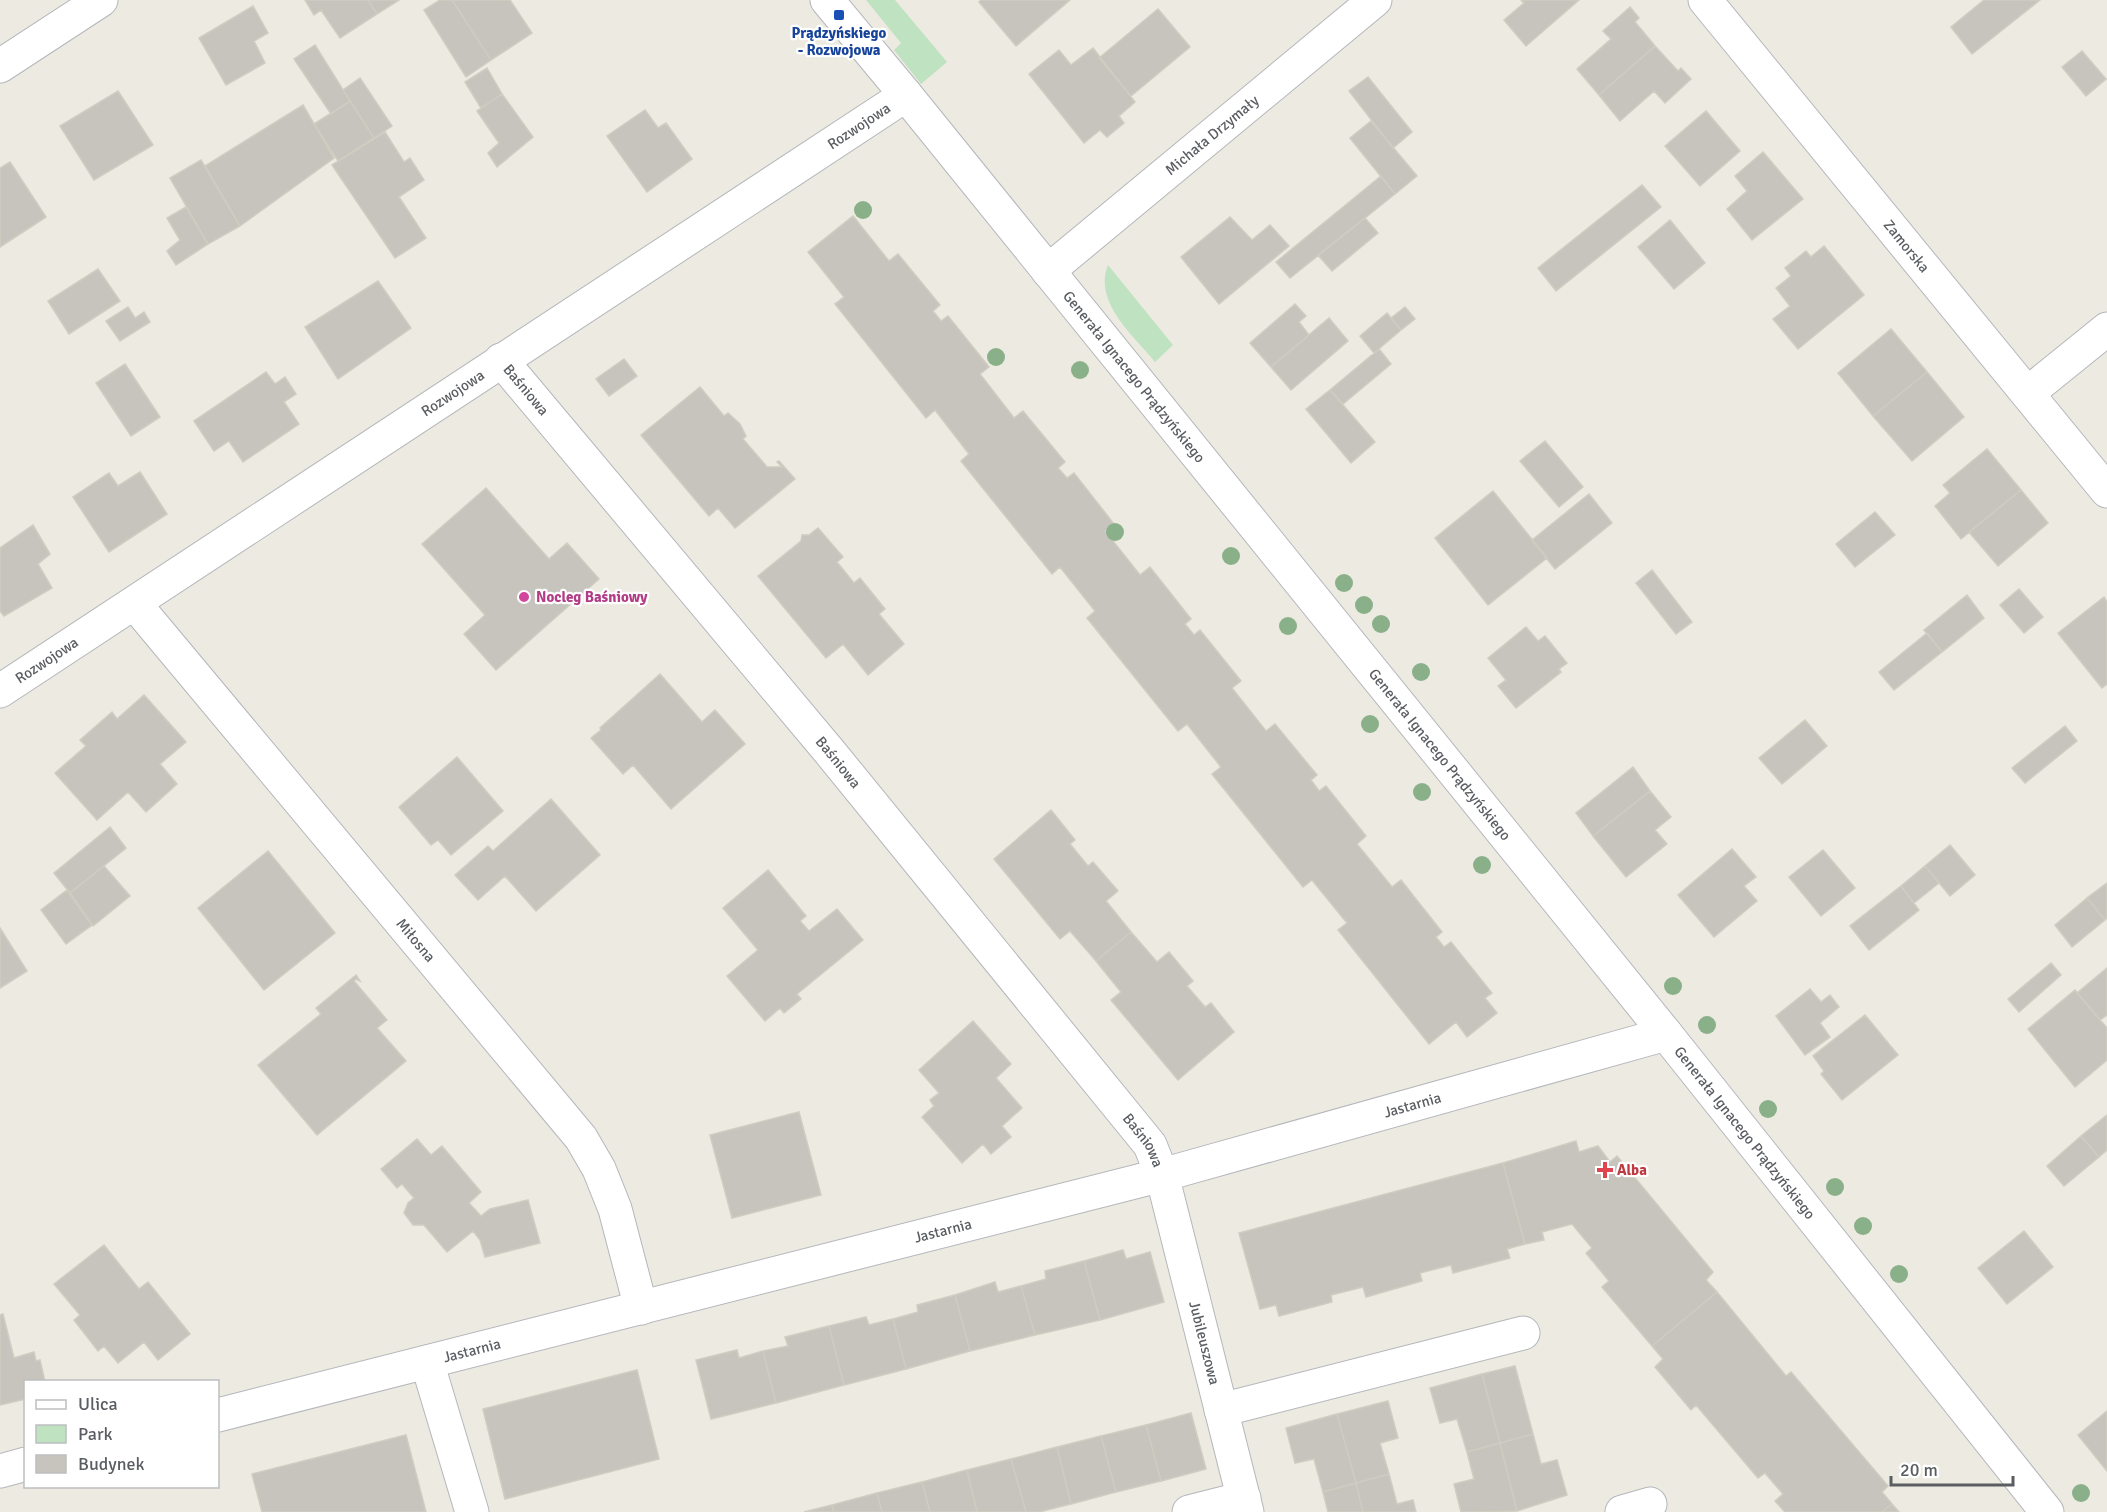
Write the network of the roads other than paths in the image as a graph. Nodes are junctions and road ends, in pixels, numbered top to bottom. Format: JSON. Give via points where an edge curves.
{"nodes":[{"id":1,"x":101,"y":0,"type":"edge"},
{"id":2,"x":827,"y":0,"type":"edge"},
{"id":3,"x":1375,"y":0,"type":"edge"},
{"id":4,"x":1705,"y":0,"type":"edge"},
{"id":5,"x":0,"y":66,"type":"edge"},
{"id":6,"x":906,"y":95,"type":"junction"},
{"id":7,"x":1048,"y":271,"type":"junction"},
{"id":8,"x":2107,"y":329,"type":"edge"},
{"id":9,"x":501,"y":360,"type":"junction"},
{"id":10,"x":2028,"y":393,"type":"junction"},
{"id":11,"x":2107,"y":491,"type":"edge"},
{"id":12,"x":135,"y":604,"type":"junction"},
{"id":13,"x":0,"y":691,"type":"edge"},
{"id":14,"x":1666,"y":1034,"type":"junction"},
{"id":15,"x":1162,"y":1175,"type":"junction"},
{"id":16,"x":641,"y":1308,"type":"junction"},
{"id":17,"x":1523,"y":1333,"type":"dead end"},
{"id":18,"x":428,"y":1362,"type":"junction"},
{"id":19,"x":1221,"y":1410,"type":"junction"},
{"id":20,"x":219,"y":1415,"type":"edge"},
{"id":21,"x":24,"y":1465,"type":"edge"},
{"id":22,"x":0,"y":1471,"type":"edge"},
{"id":23,"x":1246,"y":1505,"type":"edge"},
{"id":24,"x":472,"y":1512,"type":"edge"},
{"id":25,"x":1189,"y":1512,"type":"edge"},
{"id":26,"x":2047,"y":1512,"type":"edge"}],
"edges":[{"from":1,"to":5,"type":"street"},
{"from":2,"to":6,"type":"street","name":"Generała Ignacego Prądzyńskiego"},
{"from":3,"to":7,"type":"street","name":"Michała Drzymały"},
{"from":4,"to":10,"type":"street","name":"Zamorska"},
{"from":6,"to":7,"type":"street","name":"Generała Ignacego Prądzyńskiego"},
{"from":6,"to":9,"type":"street","name":"Rozwojowa"},
{"from":7,"to":14,"type":"street","name":"Generała Ignacego Prądzyńskiego"},
{"from":8,"to":10,"type":"street"},
{"from":9,"to":12,"type":"street","name":"Rozwojowa"},
{"from":9,"to":15,"type":"street","name":"Baśniowa","via":[[1134,1123],[1150,1145]]},
{"from":10,"to":11,"type":"street","name":"Zamorska"},
{"from":12,"to":13,"type":"street","name":"Rozwojowa"},
{"from":12,"to":16,"type":"street","name":"Miłosna","via":[[580,1138],[599,1169],[615,1209]]},
{"from":14,"to":15,"type":"street","name":"Jastarnia"},
{"from":14,"to":26,"type":"street","name":"Generała Ignacego Prądzyńskiego"},
{"from":15,"to":16,"type":"street","name":"Jastarnia"},
{"from":15,"to":19,"type":"street","name":"Jubileuszowa"},
{"from":16,"to":18,"type":"street","name":"Jastarnia"},
{"from":17,"to":19,"type":"street"},
{"from":18,"to":20,"type":"street","name":"Jastarnia"},
{"from":18,"to":24,"type":"street"},
{"from":19,"to":23,"type":"street","name":"Jubileuszowa"},
{"from":21,"to":22,"type":"street"},
{"from":23,"to":25,"type":"street"}]}
